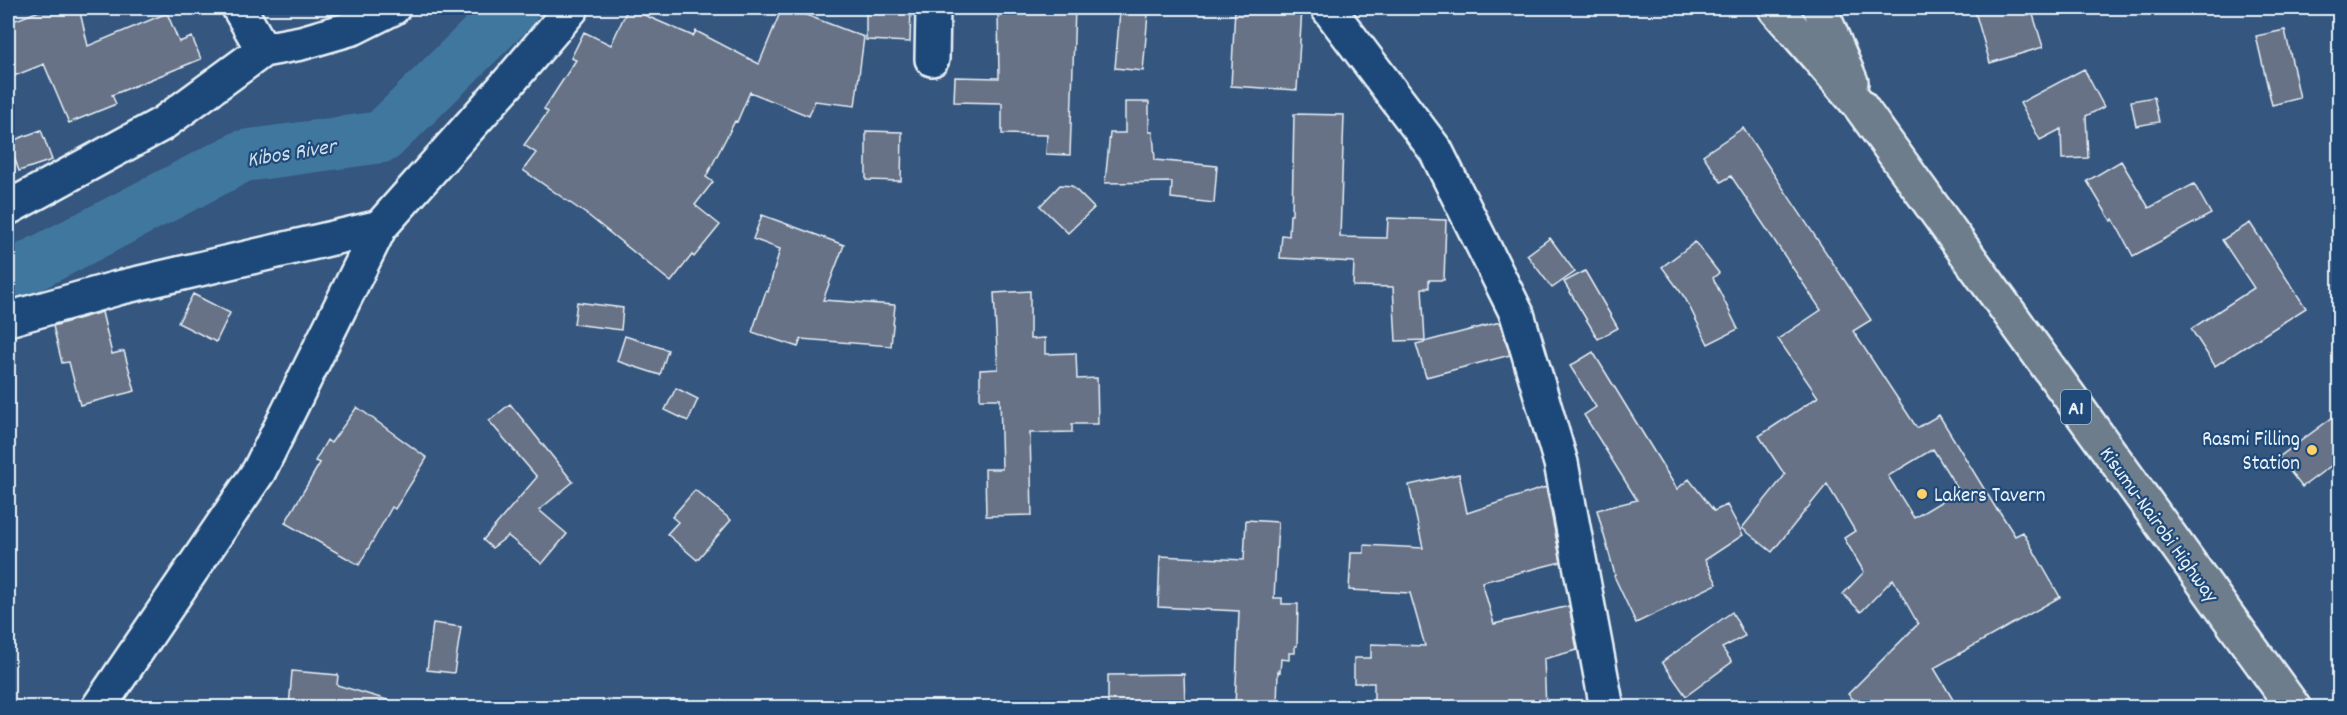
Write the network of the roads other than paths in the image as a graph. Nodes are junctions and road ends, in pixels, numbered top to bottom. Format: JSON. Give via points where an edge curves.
{"nodes":[{"id":1,"x":239,"y":8,"type":"edge"},
{"id":2,"x":393,"y":8,"type":"edge"},
{"id":3,"x":572,"y":8,"type":"edge"},
{"id":4,"x":933,"y":8,"type":"edge"},
{"id":5,"x":1328,"y":8,"type":"edge"},
{"id":6,"x":1775,"y":8,"type":"edge"},
{"id":7,"x":1820,"y":8,"type":"edge"},
{"id":8,"x":263,"y":50,"type":"junction"},
{"id":9,"x":932,"y":59,"type":"dead end"},
{"id":10,"x":1860,"y":106,"type":"junction"},
{"id":11,"x":8,"y":208,"type":"edge"},
{"id":12,"x":380,"y":227,"type":"junction"},
{"id":13,"x":8,"y":319,"type":"edge"},
{"id":14,"x":99,"y":708,"type":"edge"},
{"id":15,"x":1607,"y":708,"type":"edge"},
{"id":16,"x":2294,"y":708,"type":"edge"}],
"edges":[{"from":1,"to":8,"type":"street"},
{"from":2,"to":8,"type":"street","via":[[353,28]]},
{"from":3,"to":12,"type":"street"},
{"from":4,"to":9,"type":"street"},
{"from":5,"to":15,"type":"street","via":[[1436,151],[1517,314],[1561,463]]},
{"from":6,"to":10,"type":"highway","number":"A1"},
{"from":7,"to":10,"type":"highway","number":"A1"},
{"from":8,"to":11,"type":"street","via":[[162,124]]},
{"from":10,"to":16,"type":"highway","name":"Kisumu-Nairobi Highway","number":"A1"},
{"from":12,"to":13,"type":"street","via":[[117,288]]},
{"from":12,"to":14,"type":"street","via":[[259,471]]}]}
